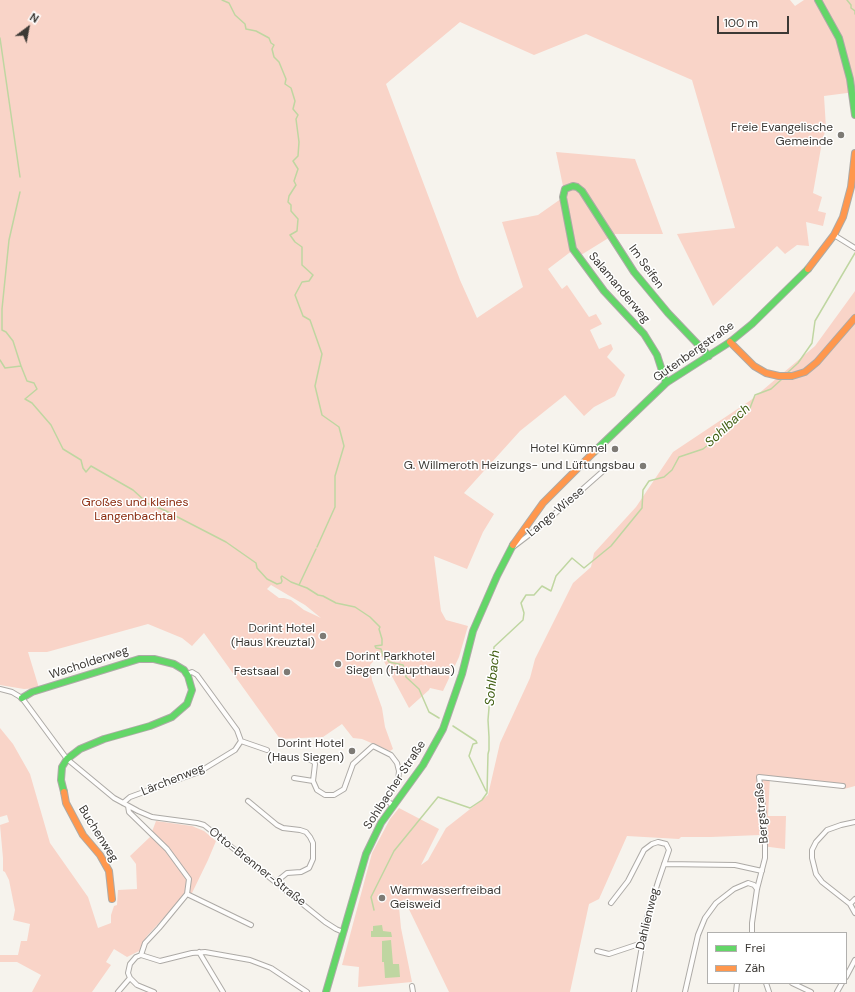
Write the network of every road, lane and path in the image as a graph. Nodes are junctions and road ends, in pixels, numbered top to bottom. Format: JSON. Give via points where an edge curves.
{"nodes":[{"id":1,"x":818,"y":0,"type":"edge"},
{"id":2,"x":855,"y":115,"type":"edge"},
{"id":3,"x":855,"y":153,"type":"edge"},
{"id":4,"x":573,"y":186,"type":"joint"},
{"id":5,"x":834,"y":234,"type":"junction"},
{"id":6,"x":855,"y":248,"type":"edge"},
{"id":7,"x":855,"y":318,"type":"edge"},
{"id":8,"x":730,"y":342,"type":"junction"},
{"id":9,"x":709,"y":356,"type":"junction"},
{"id":10,"x":666,"y":384,"type":"junction"},
{"id":11,"x":602,"y":472,"type":"dead end"},
{"id":12,"x":510,"y":550,"type":"junction"},
{"id":13,"x":187,"y":674,"type":"junction"},
{"id":14,"x":0,"y":689,"type":"edge"},
{"id":15,"x":22,"y":698,"type":"junction"},
{"id":16,"x":241,"y":741,"type":"junction"},
{"id":17,"x":267,"y":750,"type":"dead end"},
{"id":18,"x":68,"y":758,"type":"junction"},
{"id":19,"x":307,"y":758,"type":"dead end"},
{"id":20,"x":294,"y":778,"type":"dead end"},
{"id":21,"x":313,"y":781,"type":"junction"},
{"id":22,"x":843,"y":786,"type":"dead end"},
{"id":23,"x":248,"y":801,"type":"dead end"},
{"id":24,"x":123,"y":803,"type":"junction"},
{"id":25,"x":128,"y":806,"type":"junction"},
{"id":26,"x":393,"y":806,"type":"junction"},
{"id":27,"x":855,"y":822,"type":"edge"},
{"id":28,"x":664,"y":864,"type":"junction"},
{"id":29,"x":762,"y":871,"type":"junction"},
{"id":30,"x":276,"y":882,"type":"junction"},
{"id":31,"x":757,"y":889,"type":"junction"},
{"id":32,"x":187,"y":894,"type":"junction"},
{"id":33,"x":112,"y":899,"type":"dead end"},
{"id":34,"x":855,"y":899,"type":"edge"},
{"id":35,"x":611,"y":903,"type":"dead end"},
{"id":36,"x":850,"y":904,"type":"junction"},
{"id":37,"x":855,"y":912,"type":"edge"},
{"id":38,"x":251,"y":925,"type":"dead end"},
{"id":39,"x":343,"y":932,"type":"junction"},
{"id":40,"x":752,"y":932,"type":"edge"},
{"id":41,"x":642,"y":943,"type":"junction"},
{"id":42,"x":597,"y":951,"type":"dead end"},
{"id":43,"x":199,"y":952,"type":"junction"},
{"id":44,"x":141,"y":955,"type":"junction"},
{"id":45,"x":855,"y":960,"type":"edge"},
{"id":46,"x":850,"y":971,"type":"junction"},
{"id":47,"x":855,"y":974,"type":"edge"},
{"id":48,"x":847,"y":976,"type":"edge"},
{"id":49,"x":130,"y":978,"type":"junction"},
{"id":50,"x":794,"y":984,"type":"edge"},
{"id":51,"x":412,"y":986,"type":"dead end"},
{"id":52,"x":118,"y":992,"type":"edge"},
{"id":53,"x":154,"y":992,"type":"edge"},
{"id":54,"x":223,"y":992,"type":"edge"},
{"id":55,"x":307,"y":992,"type":"edge"},
{"id":56,"x":326,"y":992,"type":"edge"},
{"id":57,"x":413,"y":992,"type":"edge"},
{"id":58,"x":634,"y":992,"type":"edge"},
{"id":59,"x":685,"y":992,"type":"edge"},
{"id":60,"x":811,"y":992,"type":"edge"}],
"edges":[{"from":1,"to":2,"type":"street","via":[[838,38],[850,79]]},
{"from":3,"to":5,"type":"street","name":"Gutenbergstraße","via":[[848,202]]},
{"from":4,"to":9,"type":"street","name":"Im Seifen","via":[[582,191],[587,198],[634,272]]},
{"from":4,"to":10,"type":"street","name":"Salamanderweg","via":[[565,189],[563,197],[573,249],[604,291],[644,334],[657,355]]},
{"from":5,"to":6,"type":"street"},
{"from":5,"to":8,"type":"street","name":"Gutenbergstraße","via":[[802,276]]},
{"from":7,"to":8,"type":"street","via":[[817,362],[805,372],[792,376],[766,373],[754,366]]},
{"from":8,"to":9,"type":"street","name":"Gutenbergstraße"},
{"from":9,"to":10,"type":"street","name":"Gutenbergstraße"},
{"from":10,"to":12,"type":"street","name":"Gutenbergstraße","via":[[547,498]]},
{"from":11,"to":12,"type":"street","name":"Lange Wiese"},
{"from":12,"to":26,"type":"street","name":"Sohlbacher Straße","via":[[473,631],[462,674],[443,728],[423,765]]},
{"from":13,"to":15,"type":"street","name":"Wacholderweg","via":[[178,666],[169,663],[140,659],[32,692]]},
{"from":13,"to":16,"type":"street","via":[[192,672],[197,675],[237,730]]},
{"from":13,"to":18,"type":"street","via":[[192,690],[187,704],[172,717],[104,739],[80,749]]},
{"from":14,"to":15,"type":"street"},
{"from":15,"to":18,"type":"street","name":"Otto-Brenner-Straße"},
{"from":16,"to":17,"type":"street"},
{"from":16,"to":24,"type":"street","name":"Lärchenweg","via":[[235,750],[199,772],[130,797]]},
{"from":18,"to":24,"type":"street","name":"Otto-Brenner-Straße"},
{"from":18,"to":33,"type":"street","name":"Buchenweg","via":[[62,767],[61,780],[66,803],[83,835],[100,855],[109,871]]},
{"from":19,"to":21,"type":"street","via":[[315,764]]},
{"from":20,"to":21,"type":"street"},
{"from":21,"to":26,"type":"street","via":[[317,790],[325,795],[339,794],[347,785],[353,764],[373,746],[391,754],[398,763],[398,781],[387,800]]},
{"from":22,"to":29,"type":"street","name":"Bergstraße","via":[[759,777],[766,841]]},
{"from":23,"to":30,"type":"street","via":[[277,825],[306,832],[313,843],[313,859],[309,868],[287,873]]},
{"from":24,"to":25,"type":"street","name":"Otto-Brenner-Straße"},
{"from":25,"to":30,"type":"street","name":"Otto-Brenner-Straße","via":[[152,817],[204,826]]},
{"from":25,"to":32,"type":"street","via":[[129,812],[167,849],[189,879]]},
{"from":26,"to":39,"type":"street","name":"Sohlbacher Straße","via":[[381,823],[366,854]]},
{"from":27,"to":36,"type":"street","via":[[827,830],[812,850],[813,866],[819,878]]},
{"from":28,"to":29,"type":"street","via":[[734,865]]},
{"from":28,"to":35,"type":"street","name":"Dahlienweg","via":[[669,850],[666,844],[658,842],[647,847],[628,881]]},
{"from":28,"to":41,"type":"street","name":"Dahlienweg","via":[[651,901]]},
{"from":29,"to":31,"type":"street","name":"Bergstraße"},
{"from":30,"to":39,"type":"street","name":"Otto-Brenner-Straße","via":[[325,922]]},
{"from":31,"to":40,"type":"street","name":"Bergstraße"},
{"from":31,"to":59,"type":"street","via":[[748,883],[734,889],[716,903],[705,918],[698,935]]},
{"from":32,"to":38,"type":"street"},
{"from":32,"to":44,"type":"street","via":[[145,943]]},
{"from":34,"to":36,"type":"street"},
{"from":36,"to":37,"type":"street"},
{"from":39,"to":56,"type":"street","name":"Sohlbacher Straße"},
{"from":41,"to":42,"type":"street","via":[[609,954]]},
{"from":41,"to":58,"type":"street","name":"Dahlienweg"},
{"from":43,"to":44,"type":"street","via":[[160,961]]},
{"from":43,"to":54,"type":"street"},
{"from":43,"to":55,"type":"street","via":[[250,960],[264,965]]},
{"from":44,"to":49,"type":"street","via":[[130,964]]},
{"from":45,"to":46,"type":"street"},
{"from":46,"to":47,"type":"street"},
{"from":46,"to":48,"type":"street"},
{"from":49,"to":52,"type":"street"},
{"from":49,"to":53,"type":"street","via":[[137,985]]},
{"from":50,"to":60,"type":"street"},
{"from":51,"to":57,"type":"street"}]}
